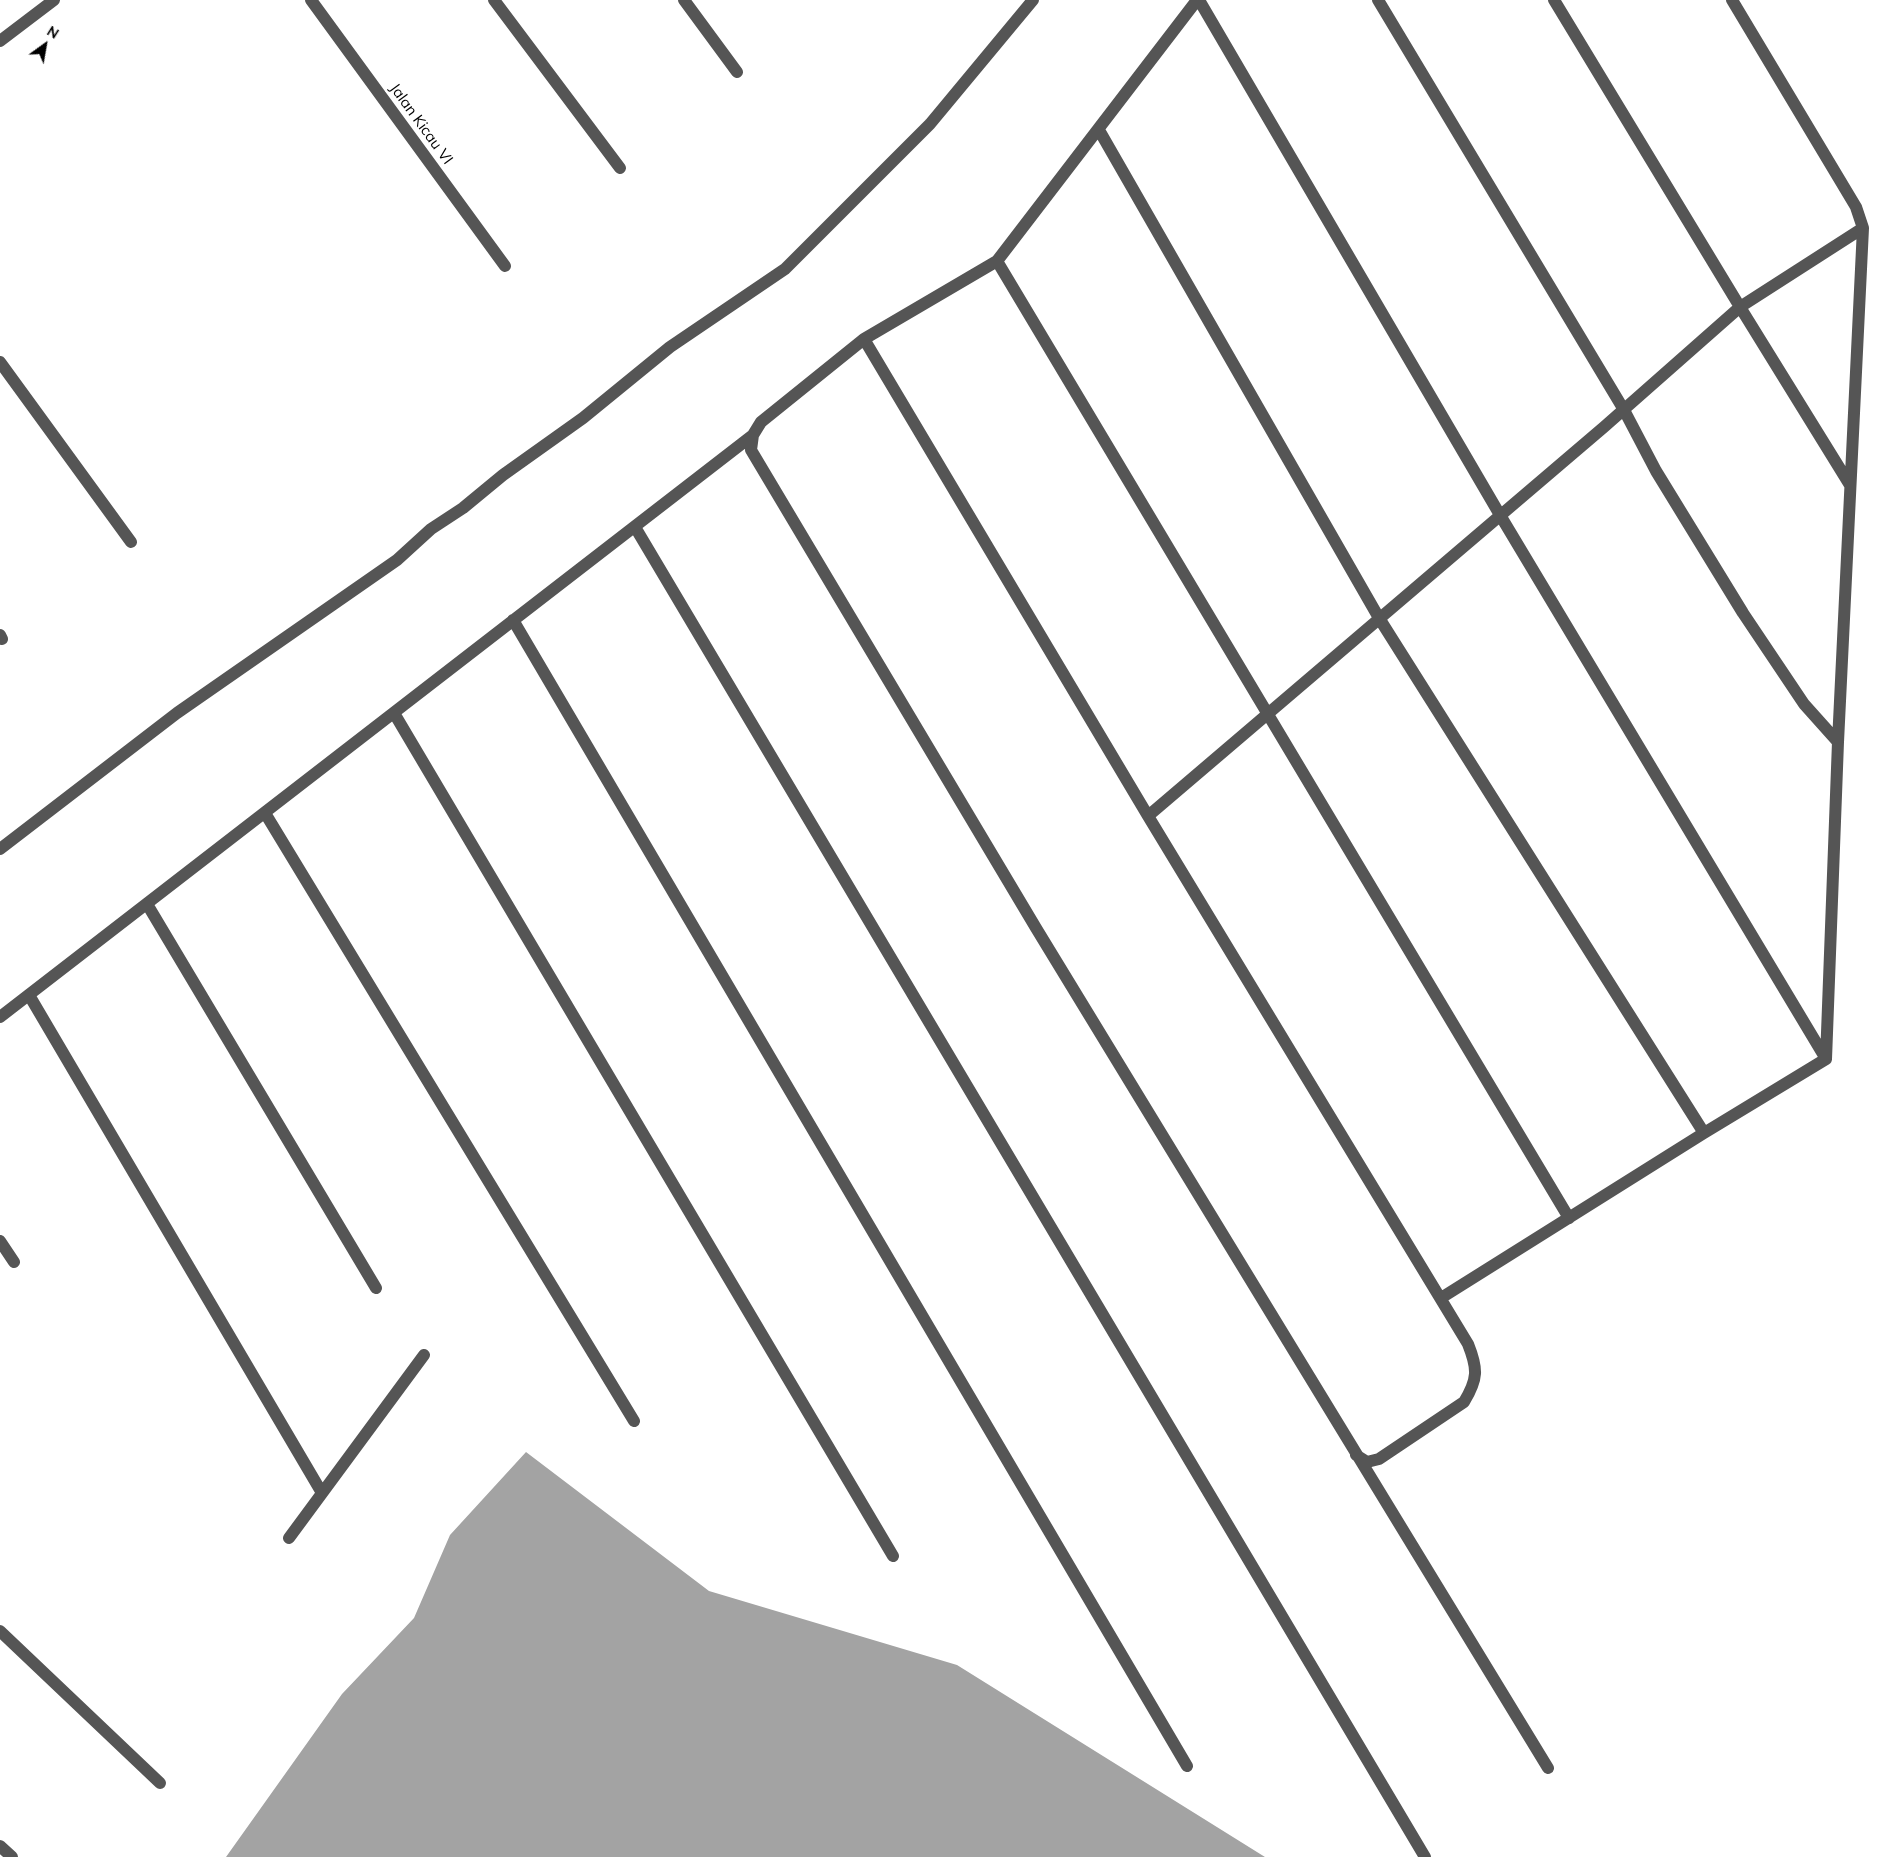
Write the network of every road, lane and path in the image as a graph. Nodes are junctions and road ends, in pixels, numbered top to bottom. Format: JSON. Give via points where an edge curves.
{"nodes":[{"id":1,"x":54,"y":0,"type":"edge"},
{"id":2,"x":311,"y":0,"type":"edge"},
{"id":3,"x":494,"y":0,"type":"edge"},
{"id":4,"x":684,"y":0,"type":"edge"},
{"id":5,"x":1033,"y":0,"type":"edge"},
{"id":6,"x":1198,"y":0,"type":"edge"},
{"id":7,"x":1378,"y":0,"type":"edge"},
{"id":8,"x":1554,"y":0,"type":"edge"},
{"id":9,"x":1732,"y":0,"type":"edge"},
{"id":10,"x":0,"y":41,"type":"edge"},
{"id":11,"x":737,"y":72,"type":"dead end"},
{"id":12,"x":1099,"y":130,"type":"junction"},
{"id":13,"x":620,"y":168,"type":"dead end"},
{"id":14,"x":1863,"y":228,"type":"junction"},
{"id":15,"x":997,"y":261,"type":"junction"},
{"id":16,"x":505,"y":266,"type":"dead end"},
{"id":17,"x":1740,"y":307,"type":"junction"},
{"id":18,"x":864,"y":339,"type":"junction"},
{"id":19,"x":0,"y":362,"type":"edge"},
{"id":20,"x":1624,"y":410,"type":"junction"},
{"id":21,"x":753,"y":435,"type":"junction"},
{"id":22,"x":1850,"y":485,"type":"junction"},
{"id":23,"x":1500,"y":515,"type":"junction"},
{"id":24,"x":635,"y":526,"type":"junction"},
{"id":25,"x":131,"y":542,"type":"dead end"},
{"id":26,"x":1379,"y":618,"type":"junction"},
{"id":27,"x":513,"y":620,"type":"junction"},
{"id":28,"x":394,"y":713,"type":"junction"},
{"id":29,"x":1268,"y":714,"type":"junction"},
{"id":30,"x":1838,"y":742,"type":"junction"},
{"id":31,"x":265,"y":813,"type":"junction"},
{"id":32,"x":1148,"y":816,"type":"junction"},
{"id":33,"x":0,"y":849,"type":"edge"},
{"id":34,"x":147,"y":904,"type":"junction"},
{"id":35,"x":29,"y":995,"type":"junction"},
{"id":36,"x":0,"y":1017,"type":"edge"},
{"id":37,"x":1826,"y":1059,"type":"junction"},
{"id":38,"x":1704,"y":1133,"type":"junction"},
{"id":39,"x":1569,"y":1218,"type":"junction"},
{"id":40,"x":0,"y":1241,"type":"edge"},
{"id":41,"x":14,"y":1262,"type":"dead end"},
{"id":42,"x":376,"y":1288,"type":"dead end"},
{"id":43,"x":1440,"y":1298,"type":"junction"},
{"id":44,"x":424,"y":1355,"type":"dead end"},
{"id":45,"x":634,"y":1421,"type":"dead end"},
{"id":46,"x":1356,"y":1455,"type":"junction"},
{"id":47,"x":322,"y":1493,"type":"junction"},
{"id":48,"x":289,"y":1538,"type":"dead end"},
{"id":49,"x":893,"y":1556,"type":"dead end"},
{"id":50,"x":0,"y":1631,"type":"edge"},
{"id":51,"x":1187,"y":1766,"type":"dead end"},
{"id":52,"x":1548,"y":1768,"type":"dead end"},
{"id":53,"x":160,"y":1783,"type":"dead end"},
{"id":54,"x":0,"y":1846,"type":"edge"},
{"id":55,"x":12,"y":1857,"type":"edge"},
{"id":56,"x":1425,"y":1857,"type":"edge"}],
"edges":[{"from":1,"to":10,"type":"street"},
{"from":2,"to":16,"type":"street","name":"Jalan Kicau VI"},
{"from":3,"to":13,"type":"street"},
{"from":4,"to":11,"type":"street"},
{"from":5,"to":33,"type":"street","via":[[930,124],[785,269],[670,347],[583,418],[431,529],[397,560],[177,713]]},
{"from":6,"to":12,"type":"street"},
{"from":6,"to":23,"type":"street"},
{"from":7,"to":20,"type":"street"},
{"from":8,"to":17,"type":"street"},
{"from":9,"to":14,"type":"street","via":[[1856,206]]},
{"from":12,"to":15,"type":"street"},
{"from":12,"to":26,"type":"street"},
{"from":14,"to":17,"type":"street"},
{"from":14,"to":22,"type":"street"},
{"from":15,"to":18,"type":"street"},
{"from":15,"to":29,"type":"street"},
{"from":17,"to":20,"type":"street"},
{"from":17,"to":22,"type":"street"},
{"from":18,"to":21,"type":"street","via":[[761,422]]},
{"from":18,"to":32,"type":"street"},
{"from":19,"to":25,"type":"street"},
{"from":20,"to":23,"type":"street"},
{"from":20,"to":30,"type":"street","via":[[1656,471],[1742,614],[1804,704]]},
{"from":21,"to":24,"type":"street"},
{"from":21,"to":46,"type":"street","via":[[751,450]]},
{"from":22,"to":30,"type":"street"},
{"from":23,"to":26,"type":"street"},
{"from":23,"to":37,"type":"street"},
{"from":24,"to":27,"type":"street"},
{"from":24,"to":56,"type":"street"},
{"from":26,"to":29,"type":"street"},
{"from":26,"to":38,"type":"street"},
{"from":27,"to":28,"type":"street"},
{"from":27,"to":51,"type":"street"},
{"from":28,"to":31,"type":"street"},
{"from":28,"to":49,"type":"street"},
{"from":29,"to":32,"type":"street"},
{"from":29,"to":39,"type":"street"},
{"from":30,"to":37,"type":"street"},
{"from":31,"to":34,"type":"street"},
{"from":31,"to":45,"type":"street"},
{"from":32,"to":43,"type":"street"},
{"from":34,"to":35,"type":"street"},
{"from":34,"to":42,"type":"street"},
{"from":35,"to":36,"type":"street"},
{"from":35,"to":47,"type":"street"},
{"from":37,"to":38,"type":"street"},
{"from":38,"to":39,"type":"street"},
{"from":39,"to":43,"type":"street"},
{"from":40,"to":41,"type":"street"},
{"from":43,"to":46,"type":"street","via":[[1473,1357],[1476,1372],[1473,1388],[1464,1402],[1379,1459],[1367,1462]]},
{"from":44,"to":47,"type":"street"},
{"from":46,"to":52,"type":"street"},
{"from":47,"to":48,"type":"street"},
{"from":50,"to":53,"type":"street"},
{"from":54,"to":55,"type":"street"}]}
